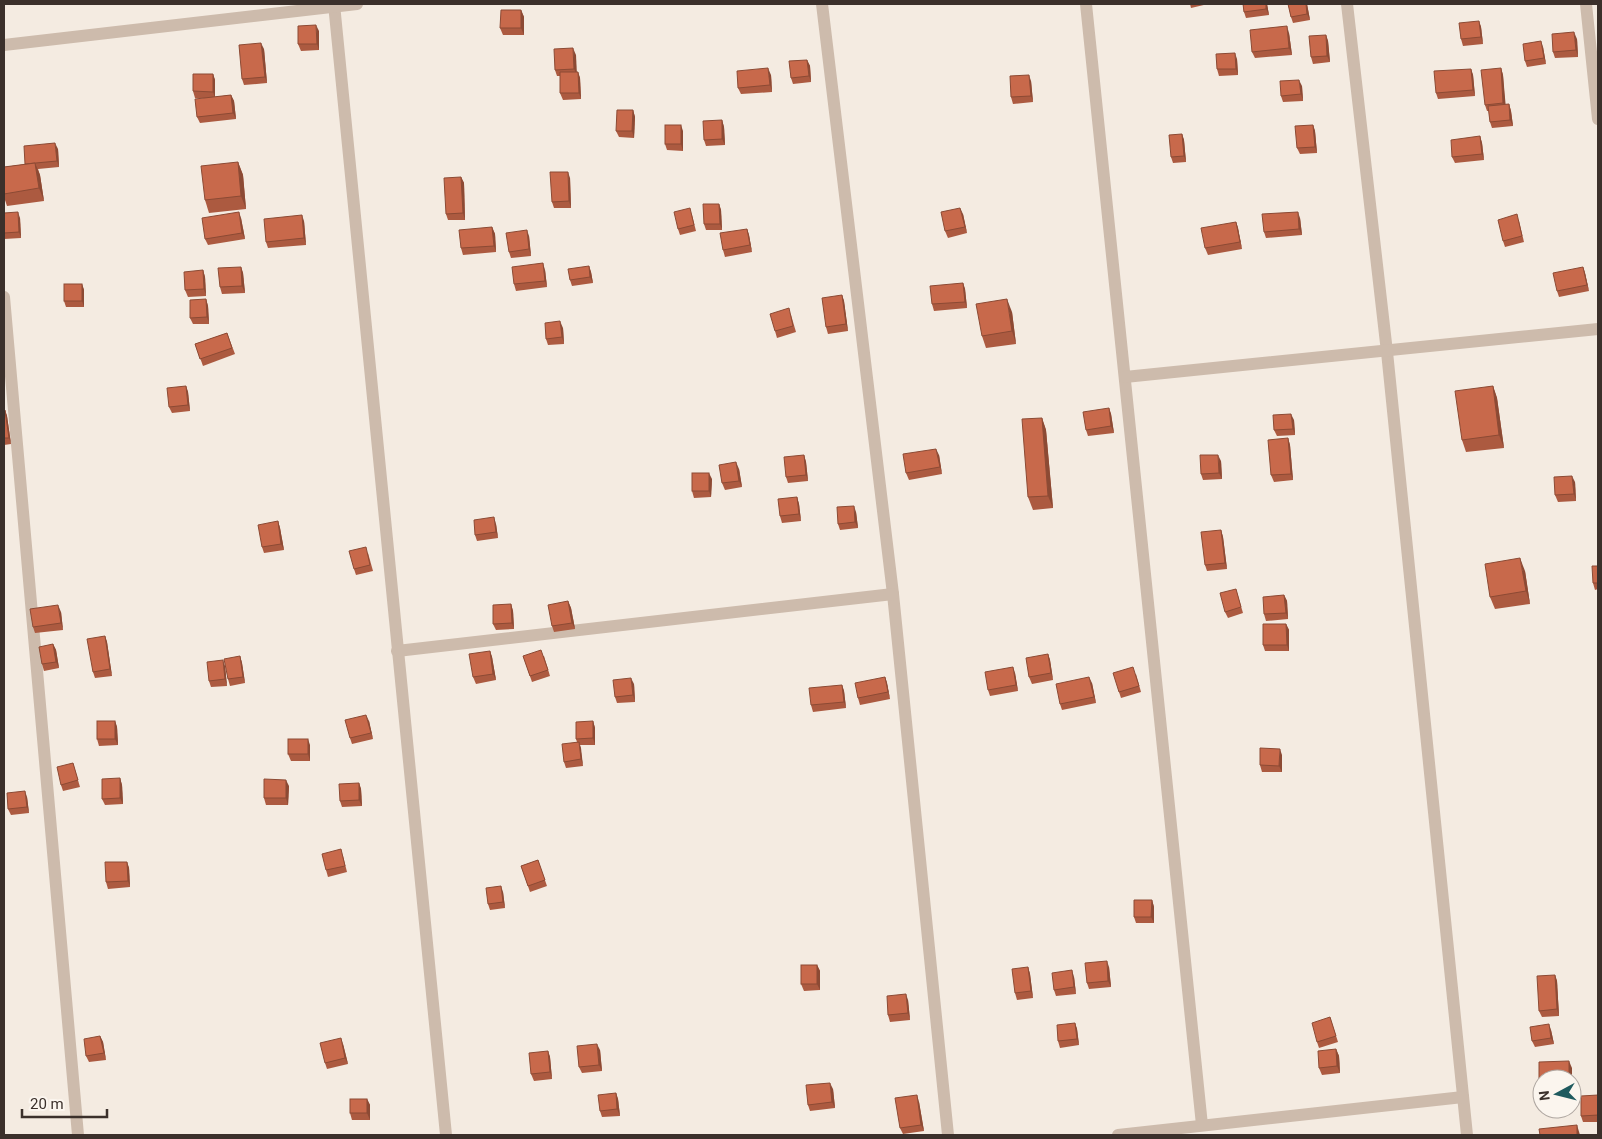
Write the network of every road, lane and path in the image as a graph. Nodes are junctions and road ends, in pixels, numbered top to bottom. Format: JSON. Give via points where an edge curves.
{"nodes":[{"id":1,"x":358,"y":4,"type":"edge"},
{"id":2,"x":822,"y":4,"type":"edge"},
{"id":3,"x":1086,"y":4,"type":"edge"},
{"id":4,"x":1347,"y":4,"type":"edge"},
{"id":5,"x":1586,"y":4,"type":"edge"},
{"id":6,"x":334,"y":5,"type":"edge"},
{"id":7,"x":4,"y":45,"type":"edge"},
{"id":8,"x":1598,"y":119,"type":"edge"},
{"id":9,"x":4,"y":297,"type":"edge"},
{"id":10,"x":1598,"y":329,"type":"edge"},
{"id":11,"x":1387,"y":352,"type":"junction"},
{"id":12,"x":1125,"y":378,"type":"junction"},
{"id":13,"x":893,"y":594,"type":"junction"},
{"id":14,"x":398,"y":651,"type":"junction"},
{"id":15,"x":1463,"y":1097,"type":"junction"},
{"id":16,"x":1202,"y":1125,"type":"junction"},
{"id":17,"x":78,"y":1135,"type":"edge"},
{"id":18,"x":446,"y":1135,"type":"edge"},
{"id":19,"x":948,"y":1135,"type":"edge"},
{"id":20,"x":1118,"y":1135,"type":"edge"},
{"id":21,"x":1467,"y":1135,"type":"edge"}],
"edges":[{"from":1,"to":6,"type":"street"},
{"from":2,"to":13,"type":"street"},
{"from":3,"to":12,"type":"street"},
{"from":4,"to":11,"type":"street"},
{"from":5,"to":8,"type":"street"},
{"from":6,"to":7,"type":"street"},
{"from":6,"to":14,"type":"street"},
{"from":9,"to":17,"type":"street"},
{"from":10,"to":11,"type":"street"},
{"from":11,"to":12,"type":"street"},
{"from":11,"to":15,"type":"street"},
{"from":12,"to":16,"type":"street"},
{"from":13,"to":14,"type":"street"},
{"from":13,"to":19,"type":"street"},
{"from":14,"to":18,"type":"street"},
{"from":15,"to":16,"type":"street"},
{"from":15,"to":21,"type":"street"},
{"from":16,"to":20,"type":"street"}]}
